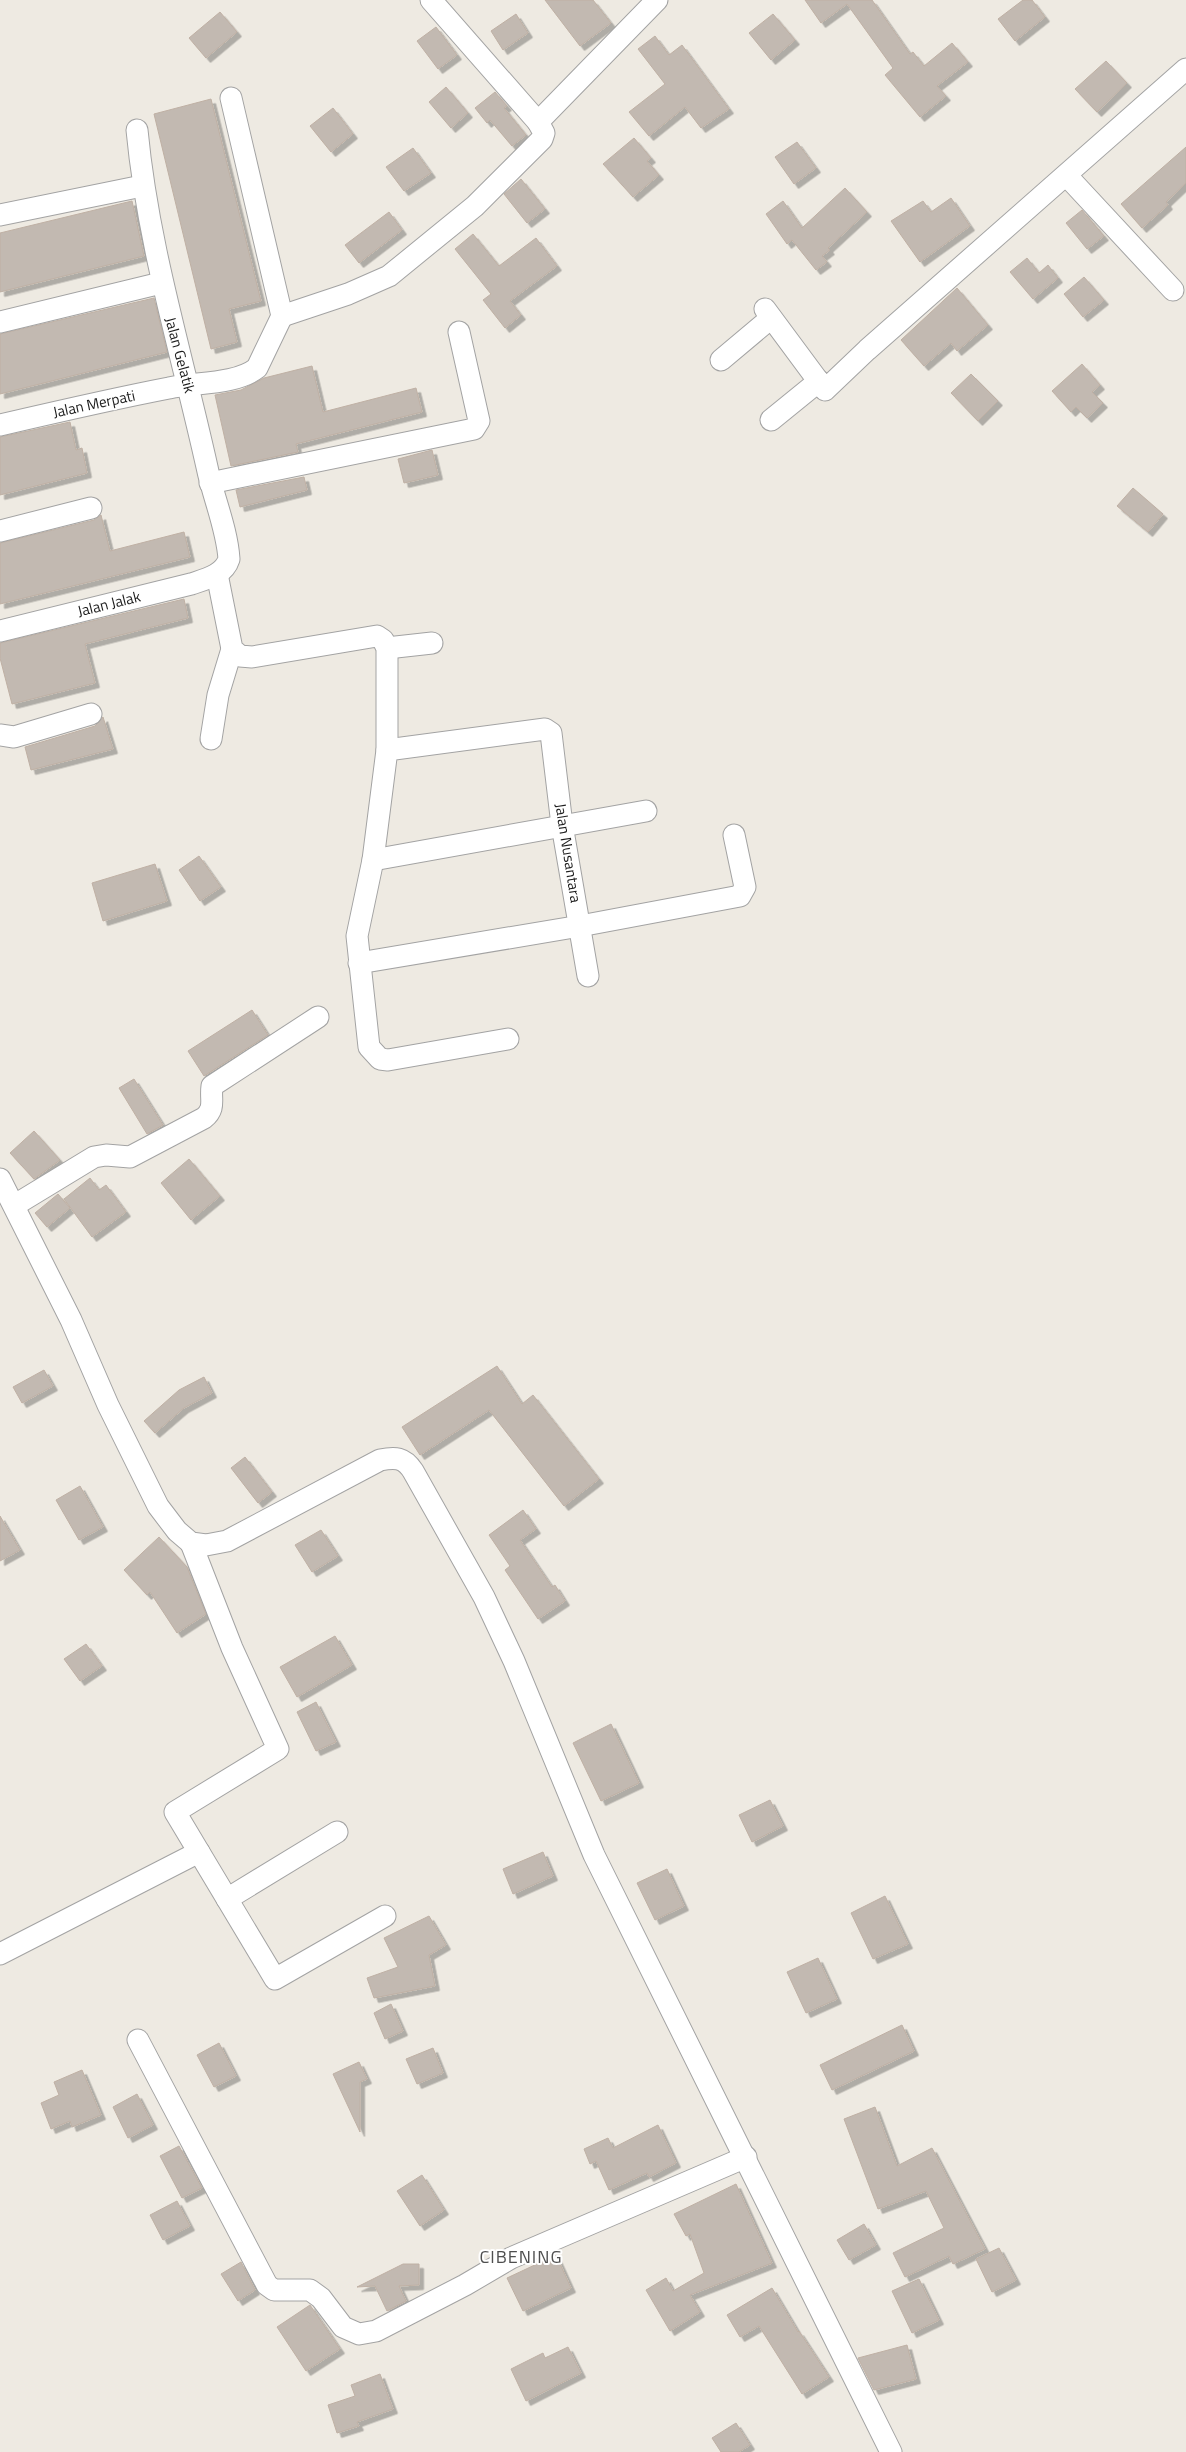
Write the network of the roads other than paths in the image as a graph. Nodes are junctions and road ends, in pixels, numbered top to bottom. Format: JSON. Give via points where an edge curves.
{"nodes":[{"id":1,"x":431,"y":0,"type":"edge"},
{"id":2,"x":657,"y":0,"type":"edge"},
{"id":3,"x":1186,"y":69,"type":"edge"},
{"id":4,"x":231,"y":98,"type":"dead end"},
{"id":5,"x":538,"y":122,"type":"junction"},
{"id":6,"x":137,"y":130,"type":"dead end"},
{"id":7,"x":1067,"y":176,"type":"junction"},
{"id":8,"x":142,"y":186,"type":"junction"},
{"id":9,"x":0,"y":215,"type":"edge"},
{"id":10,"x":161,"y":283,"type":"junction"},
{"id":11,"x":1173,"y":290,"type":"dead end"},
{"id":12,"x":282,"y":316,"type":"junction"},
{"id":13,"x":0,"y":322,"type":"edge"},
{"id":14,"x":459,"y":332,"type":"dead end"},
{"id":15,"x":721,"y":360,"type":"dead end"},
{"id":16,"x":819,"y":382,"type":"junction"},
{"id":17,"x":189,"y":385,"type":"junction"},
{"id":18,"x":771,"y":420,"type":"dead end"},
{"id":19,"x":0,"y":424,"type":"edge"},
{"id":20,"x":210,"y":484,"type":"junction"},
{"id":21,"x":91,"y":508,"type":"dead end"},
{"id":22,"x":0,"y":531,"type":"edge"},
{"id":23,"x":217,"y":574,"type":"junction"},
{"id":24,"x":0,"y":630,"type":"edge"},
{"id":25,"x":432,"y":643,"type":"dead end"},
{"id":26,"x":388,"y":648,"type":"junction"},
{"id":27,"x":232,"y":649,"type":"junction"},
{"id":28,"x":91,"y":714,"type":"dead end"},
{"id":29,"x":0,"y":735,"type":"edge"},
{"id":30,"x":211,"y":739,"type":"dead end"},
{"id":31,"x":387,"y":750,"type":"junction"},
{"id":32,"x":646,"y":811,"type":"dead end"},
{"id":33,"x":562,"y":824,"type":"junction"},
{"id":34,"x":734,"y":834,"type":"dead end"},
{"id":35,"x":373,"y":860,"type":"junction"},
{"id":36,"x":580,"y":926,"type":"junction"},
{"id":37,"x":359,"y":963,"type":"junction"},
{"id":38,"x":588,"y":976,"type":"dead end"},
{"id":39,"x":318,"y":1017,"type":"dead end"},
{"id":40,"x":508,"y":1039,"type":"dead end"},
{"id":41,"x":0,"y":1179,"type":"edge"},
{"id":42,"x":15,"y":1205,"type":"junction"},
{"id":43,"x":191,"y":1543,"type":"junction"},
{"id":44,"x":337,"y":1832,"type":"dead end"},
{"id":45,"x":199,"y":1852,"type":"junction"},
{"id":46,"x":227,"y":1899,"type":"junction"},
{"id":47,"x":385,"y":1916,"type":"dead end"},
{"id":48,"x":0,"y":1954,"type":"edge"},
{"id":49,"x":138,"y":2040,"type":"dead end"},
{"id":50,"x":746,"y":2157,"type":"junction"},
{"id":51,"x":891,"y":2452,"type":"edge"}],
"edges":[{"from":1,"to":5,"type":"street"},
{"from":2,"to":5,"type":"street"},
{"from":3,"to":7,"type":"street"},
{"from":4,"to":12,"type":"street"},
{"from":5,"to":12,"type":"street","via":[[544,136],[527,155],[475,206],[404,265],[370,285]]},
{"from":6,"to":8,"type":"street","name":"Jalan Gelatik"},
{"from":7,"to":11,"type":"street"},
{"from":7,"to":16,"type":"street","via":[[825,390]]},
{"from":8,"to":9,"type":"street"},
{"from":8,"to":10,"type":"street","name":"Jalan Gelatik"},
{"from":10,"to":13,"type":"street"},
{"from":10,"to":17,"type":"street","name":"Jalan Gelatik"},
{"from":12,"to":17,"type":"street","name":"Jalan Merpati","via":[[260,363],[251,373]]},
{"from":14,"to":20,"type":"street","via":[[479,421],[477,427]]},
{"from":15,"to":16,"type":"street","via":[[768,314]]},
{"from":16,"to":18,"type":"street"},
{"from":17,"to":19,"type":"street","name":"Jalan Merpati"},
{"from":17,"to":20,"type":"street","name":"Jalan Gelatik"},
{"from":20,"to":23,"type":"street","name":"Jalan Gelatik","via":[[229,559]]},
{"from":21,"to":22,"type":"street"},
{"from":23,"to":24,"type":"street","name":"Jalan Jalak","via":[[191,584]]},
{"from":23,"to":27,"type":"street"},
{"from":25,"to":26,"type":"street"},
{"from":26,"to":27,"type":"street","via":[[377,636],[252,657],[240,656]]},
{"from":26,"to":31,"type":"street"},
{"from":27,"to":30,"type":"street","via":[[218,695]]},
{"from":28,"to":29,"type":"street","via":[[14,737]]},
{"from":31,"to":33,"type":"street","name":"Jalan Nusantara","via":[[545,729],[550,731]]},
{"from":31,"to":35,"type":"street"},
{"from":32,"to":33,"type":"street"},
{"from":33,"to":35,"type":"street"},
{"from":33,"to":36,"type":"street","name":"Jalan Nusantara"},
{"from":34,"to":36,"type":"street","via":[[745,887],[740,896]]},
{"from":35,"to":37,"type":"street","via":[[357,936]]},
{"from":36,"to":37,"type":"street"},
{"from":36,"to":38,"type":"street","name":"Jalan Nusantara"},
{"from":37,"to":40,"type":"street","via":[[369,1047],[380,1060]]},
{"from":39,"to":42,"type":"street","via":[[212,1086],[214,1106],[204,1118],[130,1157],[94,1157]]},
{"from":41,"to":42,"type":"street"},
{"from":42,"to":43,"type":"street","via":[[158,1506]]},
{"from":43,"to":45,"type":"street","via":[[232,1648],[278,1749],[175,1812]]},
{"from":43,"to":50,"type":"street","via":[[206,1545],[227,1541],[380,1460],[400,1459],[410,1465],[484,1598],[514,1661],[594,1855]]},
{"from":44,"to":46,"type":"street"},
{"from":45,"to":46,"type":"street"},
{"from":45,"to":48,"type":"street"},
{"from":46,"to":47,"type":"street","via":[[275,1979]]},
{"from":49,"to":50,"type":"street","via":[[267,2285],[274,2290],[310,2290],[321,2298],[343,2327],[359,2334],[376,2331],[465,2286],[511,2258]]},
{"from":50,"to":51,"type":"street"}]}
